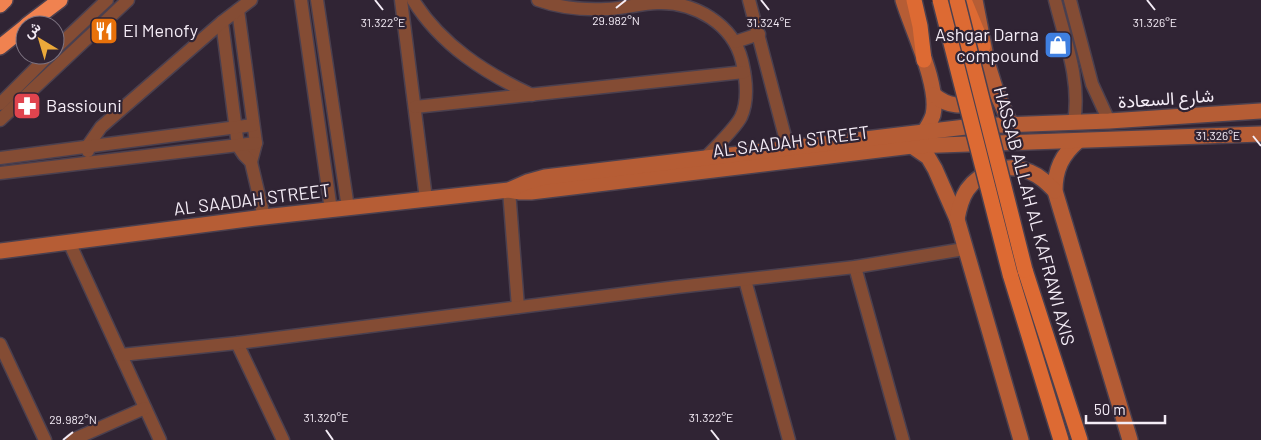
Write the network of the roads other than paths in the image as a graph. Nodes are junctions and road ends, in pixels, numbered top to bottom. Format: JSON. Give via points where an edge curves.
{"nodes":[{"id":1,"x":5,"y":0,"type":"edge"},
{"id":2,"x":60,"y":0,"type":"edge"},
{"id":3,"x":107,"y":0,"type":"edge"},
{"id":4,"x":128,"y":0,"type":"edge"},
{"id":5,"x":250,"y":0,"type":"edge"},
{"id":6,"x":301,"y":0,"type":"edge"},
{"id":7,"x":317,"y":0,"type":"edge"},
{"id":8,"x":401,"y":0,"type":"edge"},
{"id":9,"x":413,"y":0,"type":"edge"},
{"id":10,"x":538,"y":0,"type":"edge"},
{"id":11,"x":749,"y":0,"type":"edge"},
{"id":12,"x":903,"y":0,"type":"edge"},
{"id":13,"x":914,"y":0,"type":"edge"},
{"id":14,"x":940,"y":0,"type":"edge"},
{"id":15,"x":957,"y":0,"type":"edge"},
{"id":16,"x":964,"y":0,"type":"edge"},
{"id":17,"x":975,"y":0,"type":"edge"},
{"id":18,"x":1055,"y":0,"type":"edge"},
{"id":19,"x":1070,"y":0,"type":"edge"},
{"id":20,"x":0,"y":5,"type":"edge"},
{"id":21,"x":238,"y":10,"type":"junction"},
{"id":22,"x":40,"y":15,"type":"edge"},
{"id":23,"x":222,"y":22,"type":"junction"},
{"id":24,"x":759,"y":34,"type":"junction"},
{"id":25,"x":15,"y":35,"type":"edge"},
{"id":26,"x":735,"y":42,"type":"junction"},
{"id":27,"x":65,"y":45,"type":"edge"},
{"id":28,"x":65,"y":46,"type":"edge"},
{"id":29,"x":983,"y":46,"type":"junction"},
{"id":30,"x":0,"y":47,"type":"edge"},
{"id":31,"x":924,"y":60,"type":"junction"},
{"id":32,"x":39,"y":65,"type":"edge"},
{"id":33,"x":47,"y":65,"type":"edge"},
{"id":34,"x":744,"y":72,"type":"junction"},
{"id":35,"x":992,"y":79,"type":"junction"},
{"id":36,"x":532,"y":95,"type":"junction"},
{"id":37,"x":934,"y":96,"type":"junction"},
{"id":38,"x":0,"y":104,"type":"edge"},
{"id":39,"x":415,"y":107,"type":"junction"},
{"id":40,"x":1261,"y":111,"type":"edge"},
{"id":41,"x":0,"y":120,"type":"edge"},
{"id":42,"x":1109,"y":121,"type":"junction"},
{"id":43,"x":1074,"y":122,"type":"junction"},
{"id":44,"x":253,"y":125,"type":"junction"},
{"id":45,"x":1011,"y":125,"type":"junction"},
{"id":46,"x":235,"y":127,"type":"junction"},
{"id":47,"x":924,"y":132,"type":"junction"},
{"id":48,"x":1261,"y":134,"type":"edge"},
{"id":49,"x":1078,"y":141,"type":"junction"},
{"id":50,"x":256,"y":144,"type":"junction"},
{"id":51,"x":87,"y":146,"type":"junction"},
{"id":52,"x":238,"y":146,"type":"junction"},
{"id":53,"x":912,"y":146,"type":"junction"},
{"id":54,"x":788,"y":148,"type":"junction"},
{"id":55,"x":706,"y":157,"type":"junction"},
{"id":56,"x":0,"y":158,"type":"edge"},
{"id":57,"x":251,"y":162,"type":"junction"},
{"id":58,"x":89,"y":163,"type":"junction"},
{"id":59,"x":0,"y":173,"type":"edge"},
{"id":60,"x":509,"y":190,"type":"junction"},
{"id":61,"x":1055,"y":191,"type":"junction"},
{"id":62,"x":426,"y":199,"type":"junction"},
{"id":63,"x":348,"y":208,"type":"junction"},
{"id":64,"x":331,"y":210,"type":"junction"},
{"id":65,"x":264,"y":218,"type":"junction"},
{"id":66,"x":957,"y":219,"type":"junction"},
{"id":67,"x":69,"y":242,"type":"junction"},
{"id":68,"x":964,"y":249,"type":"junction"},
{"id":69,"x":0,"y":251,"type":"edge"},
{"id":70,"x":855,"y":267,"type":"junction"},
{"id":71,"x":744,"y":280,"type":"junction"},
{"id":72,"x":518,"y":307,"type":"junction"},
{"id":73,"x":237,"y":343,"type":"junction"},
{"id":74,"x":0,"y":344,"type":"edge"},
{"id":75,"x":120,"y":355,"type":"junction"},
{"id":76,"x":145,"y":408,"type":"junction"},
{"id":77,"x":45,"y":440,"type":"edge"},
{"id":78,"x":72,"y":440,"type":"edge"},
{"id":79,"x":160,"y":440,"type":"edge"},
{"id":80,"x":283,"y":440,"type":"edge"},
{"id":81,"x":789,"y":440,"type":"edge"},
{"id":82,"x":903,"y":440,"type":"edge"},
{"id":83,"x":1021,"y":440,"type":"edge"},
{"id":84,"x":1062,"y":440,"type":"edge"},
{"id":85,"x":1080,"y":440,"type":"edge"},
{"id":86,"x":1130,"y":440,"type":"edge"}],
"edges":[{"from":1,"to":20,"type":"highway"},
{"from":2,"to":22,"type":"highway"},
{"from":3,"to":27,"type":"street"},
{"from":4,"to":28,"type":"street"},
{"from":5,"to":21,"type":"street"},
{"from":6,"to":64,"type":"street"},
{"from":7,"to":63,"type":"street"},
{"from":8,"to":39,"type":"street"},
{"from":9,"to":36,"type":"street","via":[[441,35],[468,59]]},
{"from":10,"to":26,"type":"street","via":[[587,9],[649,3],[679,5],[717,22]]},
{"from":11,"to":24,"type":"street"},
{"from":12,"to":31,"type":"street"},
{"from":13,"to":31,"type":"main road"},
{"from":14,"to":84,"type":"main road","name":"HASSAB ALLAH AL KAFRAWI AXIS","bridge":true,"via":[[1010,274]]},
{"from":15,"to":85,"type":"main road","name":"HASSAB ALLAH AL KAFRAWI AXIS","bridge":true,"via":[[1026,270]]},
{"from":16,"to":29,"type":"main road"},
{"from":17,"to":29,"type":"street"},
{"from":18,"to":43,"type":"street","via":[[1076,87]]},
{"from":19,"to":42,"type":"street","via":[[1092,84]]},
{"from":21,"to":23,"type":"street"},
{"from":21,"to":44,"type":"street"},
{"from":23,"to":46,"type":"street"},
{"from":23,"to":51,"type":"street","via":[[101,127]]},
{"from":24,"to":26,"type":"street"},
{"from":24,"to":54,"type":"street"},
{"from":25,"to":30,"type":"highway"},
{"from":26,"to":34,"type":"street"},
{"from":29,"to":35,"type":"street"},
{"from":31,"to":37,"type":"street"},
{"from":32,"to":38,"type":"street"},
{"from":33,"to":41,"type":"street"},
{"from":34,"to":36,"type":"street"},
{"from":34,"to":55,"type":"street","via":[[746,87],[741,117]]},
{"from":35,"to":37,"type":"street","via":[[986,92],[968,104],[954,105]]},
{"from":35,"to":45,"type":"street"},
{"from":36,"to":39,"type":"street"},
{"from":37,"to":47,"type":"street","via":[[933,114]]},
{"from":39,"to":62,"type":"street"},
{"from":40,"to":42,"type":"street","name":"شارع السعادة"},
{"from":42,"to":43,"type":"street","name":"شارع السعادة"},
{"from":43,"to":45,"type":"street","name":"AL SAADAH STREET"},
{"from":44,"to":46,"type":"street"},
{"from":44,"to":50,"type":"street"},
{"from":45,"to":47,"type":"street","name":"AL SAADAH STREET"},
{"from":46,"to":51,"type":"street"},
{"from":46,"to":52,"type":"street"},
{"from":47,"to":54,"type":"street","name":"AL SAADAH STREET"},
{"from":48,"to":49,"type":"street"},
{"from":49,"to":53,"type":"street","name":"AL SAADAH STREET"},
{"from":49,"to":61,"type":"street","via":[[1059,163]]},
{"from":50,"to":52,"type":"street"},
{"from":50,"to":57,"type":"street"},
{"from":51,"to":56,"type":"street"},
{"from":51,"to":58,"type":"street"},
{"from":52,"to":57,"type":"street"},
{"from":52,"to":58,"type":"street"},
{"from":53,"to":60,"type":"street","name":"AL SAADAH STREET","via":[[531,192]]},
{"from":53,"to":66,"type":"street","via":[[928,157]]},
{"from":54,"to":55,"type":"street","name":"AL SAADAH STREET"},
{"from":55,"to":60,"type":"street","name":"AL SAADAH STREET","via":[[545,177]]},
{"from":57,"to":65,"type":"street"},
{"from":58,"to":59,"type":"street"},
{"from":60,"to":62,"type":"street","name":"AL SAADAH STREET"},
{"from":60,"to":72,"type":"street"},
{"from":61,"to":66,"type":"street","via":[[1028,171],[1012,168],[995,170],[968,188],[960,203]]},
{"from":61,"to":86,"type":"street"},
{"from":62,"to":63,"type":"street","name":"AL SAADAH STREET"},
{"from":63,"to":64,"type":"street","name":"AL SAADAH STREET"},
{"from":64,"to":65,"type":"street","name":"AL SAADAH STREET"},
{"from":65,"to":67,"type":"street","name":"AL SAADAH STREET"},
{"from":66,"to":68,"type":"street"},
{"from":67,"to":69,"type":"street","name":"AL SAADAH STREET"},
{"from":67,"to":75,"type":"street"},
{"from":68,"to":70,"type":"street"},
{"from":68,"to":83,"type":"street"},
{"from":70,"to":71,"type":"street"},
{"from":70,"to":82,"type":"street"},
{"from":71,"to":72,"type":"street"},
{"from":71,"to":81,"type":"street"},
{"from":72,"to":73,"type":"street"},
{"from":73,"to":75,"type":"street"},
{"from":73,"to":80,"type":"street"},
{"from":74,"to":77,"type":"street"},
{"from":75,"to":76,"type":"street"},
{"from":76,"to":78,"type":"street"},
{"from":76,"to":79,"type":"street"}]}
